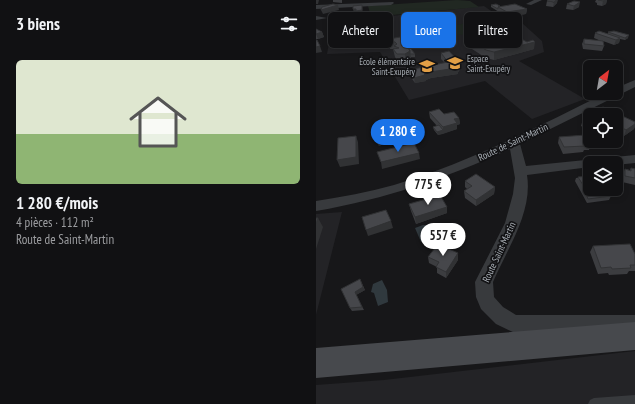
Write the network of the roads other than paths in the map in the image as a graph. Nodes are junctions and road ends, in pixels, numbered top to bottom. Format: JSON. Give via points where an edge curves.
{"nodes":[{"id":1,"x":539,"y":0,"type":"edge"},
{"id":2,"x":391,"y":3,"type":"dead end"},
{"id":3,"x":529,"y":4,"type":"dead end"},
{"id":4,"x":316,"y":7,"type":"edge"},
{"id":5,"x":316,"y":18,"type":"edge"},
{"id":6,"x":324,"y":18,"type":"dead end"},
{"id":7,"x":635,"y":83,"type":"edge"},
{"id":8,"x":623,"y":89,"type":"edge"},
{"id":9,"x":601,"y":100,"type":"edge"},
{"id":10,"x":514,"y":143,"type":"junction"},
{"id":11,"x":635,"y":159,"type":"edge"},
{"id":12,"x":623,"y":160,"type":"edge"},
{"id":13,"x":583,"y":164,"type":"edge"},
{"id":14,"x":521,"y":171,"type":"junction"},
{"id":15,"x":316,"y":206,"type":"edge"},
{"id":16,"x":635,"y":324,"type":"edge"},
{"id":17,"x":635,"y":336,"type":"edge"},
{"id":18,"x":316,"y":363,"type":"edge"},
{"id":19,"x":635,"y":400,"type":"edge"},
{"id":20,"x":594,"y":404,"type":"edge"}],
"edges":[{"from":1,"to":3,"type":"street"},
{"from":2,"to":4,"type":"street"},
{"from":5,"to":6,"type":"street"},
{"from":7,"to":8,"type":"street","name":"Route de Saint-Martin"},
{"from":9,"to":10,"type":"street","name":"Route de Saint-Martin"},
{"from":10,"to":14,"type":"street","name":"Route Saint-Martin"},
{"from":10,"to":15,"type":"street","name":"Route de Saint-Martin","via":[[424,181],[372,197]]},
{"from":11,"to":12,"type":"street"},
{"from":13,"to":14,"type":"street"},
{"from":14,"to":16,"type":"street","name":"Route Saint-Martin","via":[[522,190],[515,219],[484,282],[483,291],[489,306],[501,318],[515,324]]},
{"from":17,"to":18,"type":"main road"},
{"from":19,"to":20,"type":"lane"}]}
